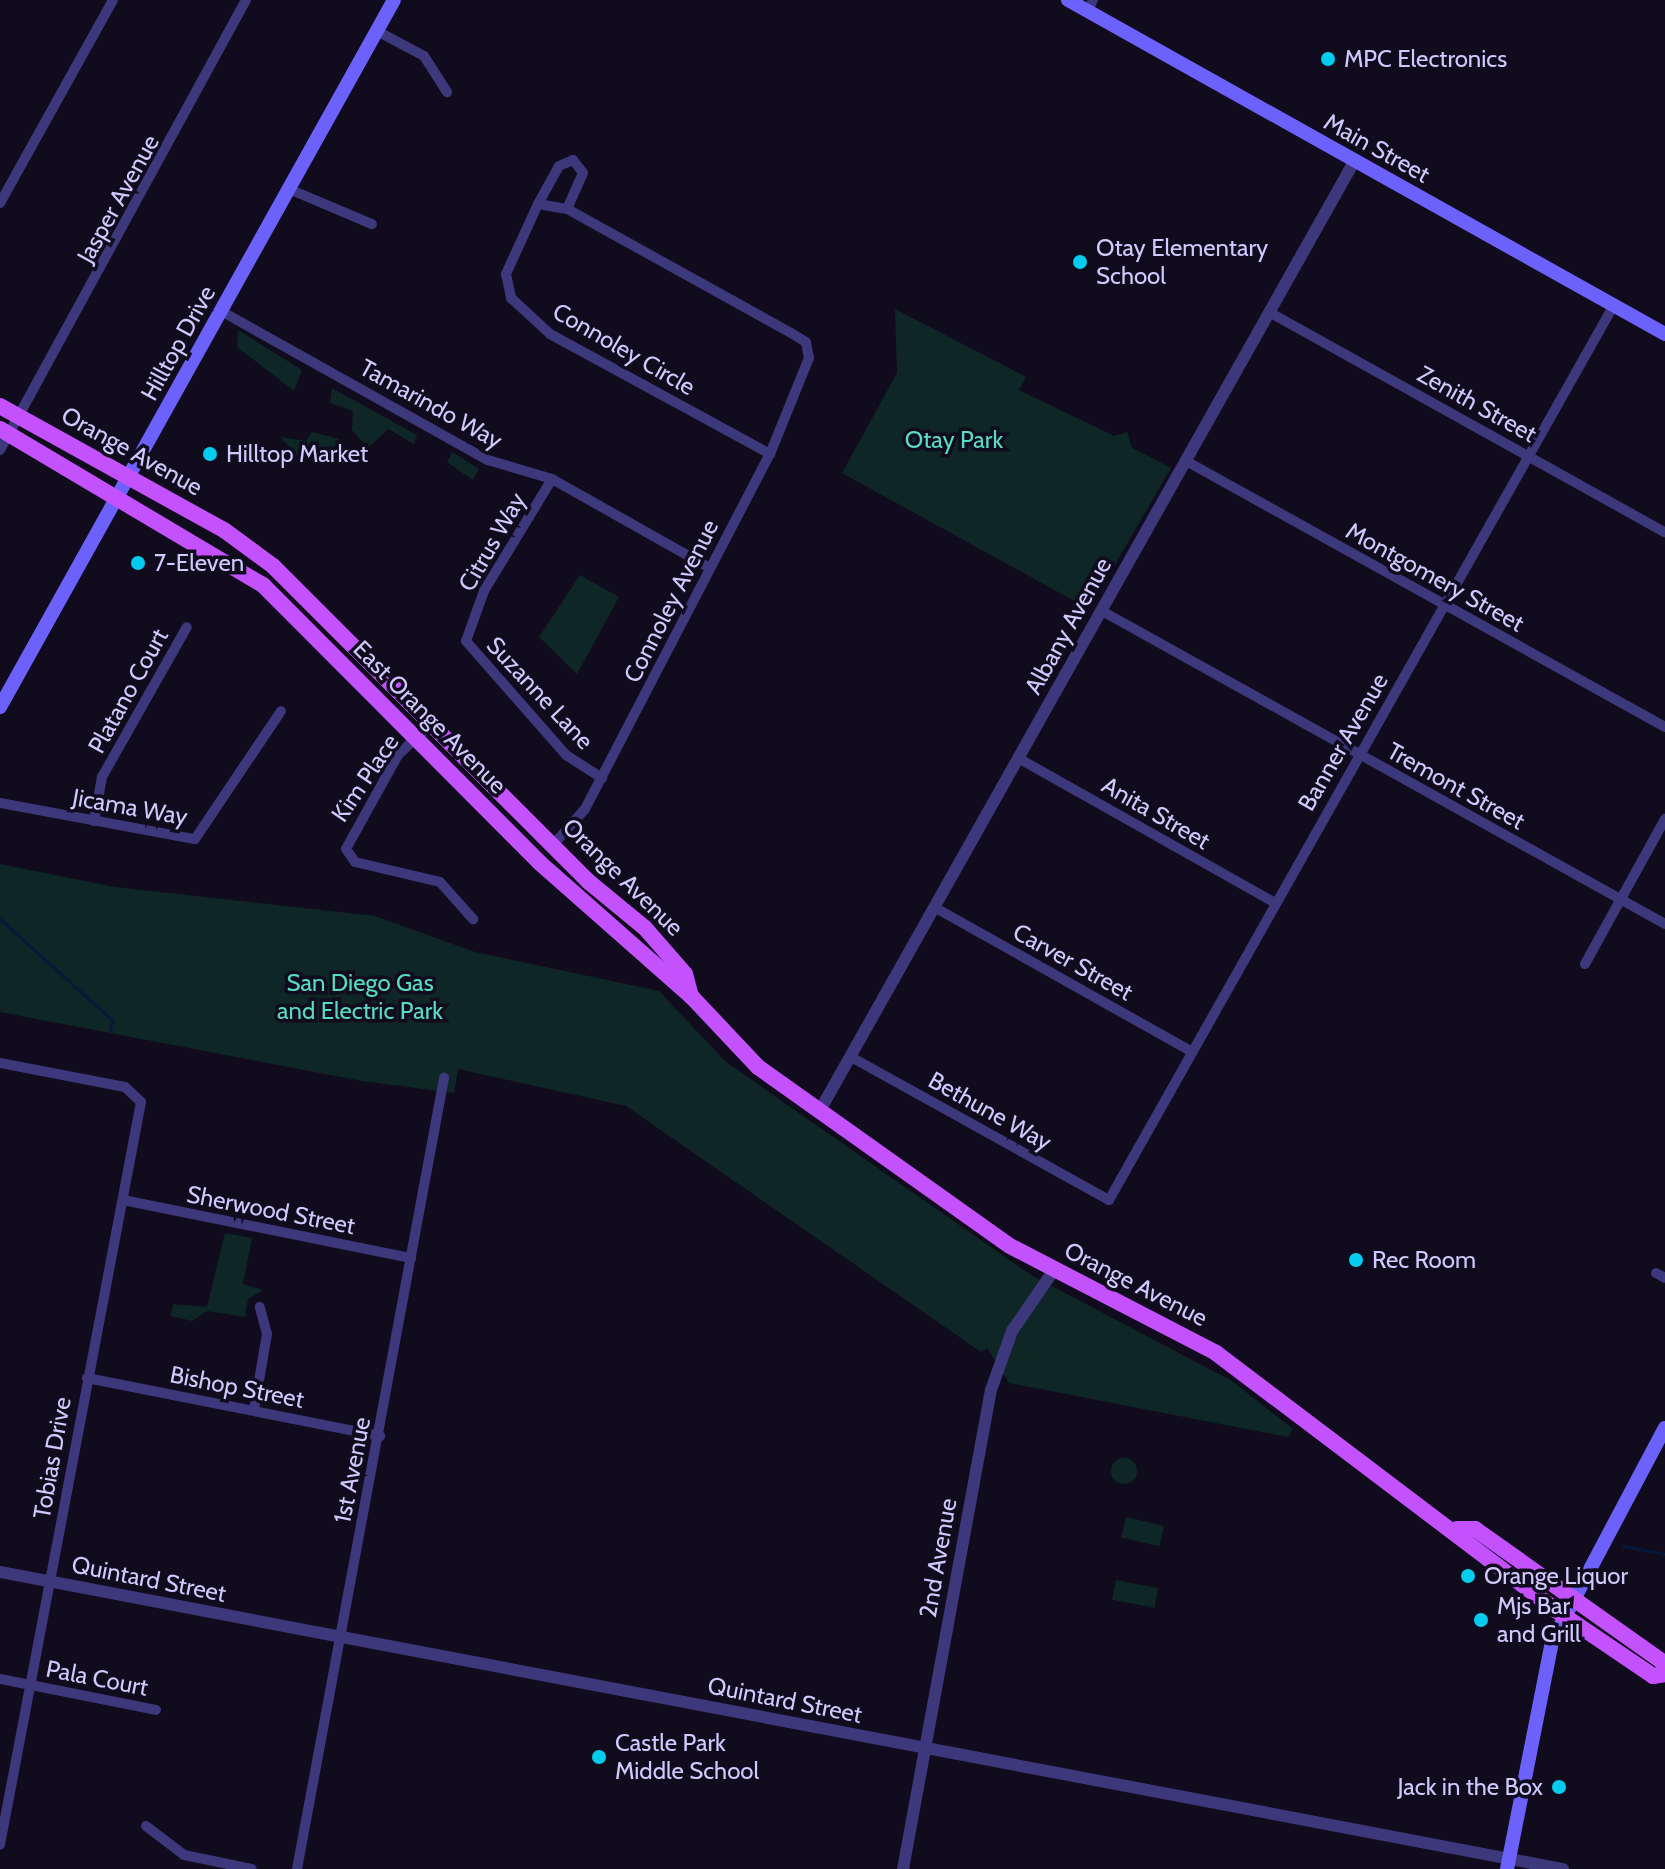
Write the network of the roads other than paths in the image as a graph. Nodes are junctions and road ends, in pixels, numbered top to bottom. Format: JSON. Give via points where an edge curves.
{"nodes":[{"id":1,"x":113,"y":0,"type":"edge"},
{"id":2,"x":246,"y":0,"type":"edge"},
{"id":3,"x":394,"y":0,"type":"edge"},
{"id":4,"x":1068,"y":0,"type":"edge"},
{"id":5,"x":1090,"y":5,"type":"edge"},
{"id":6,"x":377,"y":31,"type":"junction"},
{"id":7,"x":447,"y":92,"type":"dead end"},
{"id":8,"x":1355,"y":160,"type":"junction"},
{"id":9,"x":289,"y":189,"type":"junction"},
{"id":10,"x":0,"y":203,"type":"edge"},
{"id":11,"x":538,"y":204,"type":"junction"},
{"id":12,"x":567,"y":209,"type":"junction"},
{"id":13,"x":372,"y":224,"type":"dead end"},
{"id":14,"x":1614,"y":305,"type":"junction"},
{"id":15,"x":221,"y":311,"type":"junction"},
{"id":16,"x":1269,"y":312,"type":"junction"},
{"id":17,"x":1665,"y":334,"type":"edge"},
{"id":18,"x":0,"y":406,"type":"edge"},
{"id":19,"x":19,"y":417,"type":"junction"},
{"id":20,"x":5,"y":431,"type":"edge"},
{"id":21,"x":0,"y":450,"type":"edge"},
{"id":22,"x":770,"y":454,"type":"junction"},
{"id":23,"x":1530,"y":456,"type":"junction"},
{"id":24,"x":1186,"y":461,"type":"junction"},
{"id":25,"x":129,"y":476,"type":"junction"},
{"id":26,"x":552,"y":479,"type":"junction"},
{"id":27,"x":119,"y":495,"type":"junction"},
{"id":28,"x":1665,"y":532,"type":"edge"},
{"id":29,"x":710,"y":568,"type":"junction"},
{"id":30,"x":1446,"y":606,"type":"junction"},
{"id":31,"x":1102,"y":611,"type":"junction"},
{"id":32,"x":468,"y":626,"type":"joint"},
{"id":33,"x":187,"y":627,"type":"dead end"},
{"id":34,"x":0,"y":707,"type":"edge"},
{"id":35,"x":281,"y":711,"type":"dead end"},
{"id":36,"x":432,"y":723,"type":"junction"},
{"id":37,"x":1665,"y":727,"type":"edge"},
{"id":38,"x":416,"y":738,"type":"junction"},
{"id":39,"x":1359,"y":755,"type":"junction"},
{"id":40,"x":1018,"y":758,"type":"junction"},
{"id":41,"x":602,"y":778,"type":"junction"},
{"id":42,"x":0,"y":803,"type":"edge"},
{"id":43,"x":1665,"y":819,"type":"edge"},
{"id":44,"x":94,"y":821,"type":"junction"},
{"id":45,"x":553,"y":845,"type":"junction"},
{"id":46,"x":537,"y":860,"type":"junction"},
{"id":47,"x":1620,"y":899,"type":"junction"},
{"id":48,"x":1275,"y":903,"type":"junction"},
{"id":49,"x":934,"y":907,"type":"junction"},
{"id":50,"x":473,"y":919,"type":"dead end"},
{"id":51,"x":1665,"y":924,"type":"edge"},
{"id":52,"x":1585,"y":964,"type":"dead end"},
{"id":53,"x":691,"y":996,"type":"junction"},
{"id":54,"x":1192,"y":1052,"type":"junction"},
{"id":55,"x":851,"y":1057,"type":"junction"},
{"id":56,"x":0,"y":1063,"type":"edge"},
{"id":57,"x":444,"y":1078,"type":"dead end"},
{"id":58,"x":819,"y":1112,"type":"junction"},
{"id":59,"x":123,"y":1200,"type":"junction"},
{"id":60,"x":1109,"y":1200,"type":"joint"},
{"id":61,"x":411,"y":1258,"type":"junction"},
{"id":62,"x":1054,"y":1270,"type":"junction"},
{"id":63,"x":260,"y":1307,"type":"dead end"},
{"id":64,"x":87,"y":1378,"type":"junction"},
{"id":65,"x":254,"y":1410,"type":"junction"},
{"id":66,"x":1665,"y":1428,"type":"edge"},
{"id":67,"x":380,"y":1436,"type":"junction"},
{"id":68,"x":1457,"y":1529,"type":"junction"},
{"id":69,"x":0,"y":1572,"type":"edge"},
{"id":70,"x":50,"y":1581,"type":"junction"},
{"id":71,"x":1572,"y":1600,"type":"junction"},
{"id":72,"x":1563,"y":1615,"type":"junction"},
{"id":73,"x":341,"y":1639,"type":"junction"},
{"id":74,"x":1665,"y":1673,"type":"edge"},
{"id":75,"x":0,"y":1679,"type":"edge"},
{"id":76,"x":30,"y":1685,"type":"junction"},
{"id":77,"x":156,"y":1710,"type":"dead end"},
{"id":78,"x":926,"y":1749,"type":"junction"},
{"id":79,"x":2,"y":1820,"type":"edge"},
{"id":80,"x":146,"y":1826,"type":"dead end"},
{"id":81,"x":0,"y":1845,"type":"edge"},
{"id":82,"x":1511,"y":1865,"type":"edge"},
{"id":83,"x":252,"y":1869,"type":"edge"},
{"id":84,"x":297,"y":1869,"type":"edge"},
{"id":85,"x":903,"y":1869,"type":"edge"},
{"id":86,"x":1563,"y":1869,"type":"edge"}],
"edges":[{"from":1,"to":10,"type":"street"},
{"from":2,"to":19,"type":"street","name":"Jasper Avenue"},
{"from":3,"to":6,"type":"main road","name":"Hilltop Drive"},
{"from":4,"to":5,"type":"main road","name":"Main Street"},
{"from":5,"to":8,"type":"main road","name":"Main Street"},
{"from":6,"to":7,"type":"street","via":[[424,56]]},
{"from":6,"to":9,"type":"main road","name":"Hilltop Drive"},
{"from":8,"to":14,"type":"main road","name":"Main Street"},
{"from":8,"to":16,"type":"street","name":"Albany Avenue"},
{"from":9,"to":13,"type":"street"},
{"from":9,"to":15,"type":"main road","name":"Hilltop Drive"},
{"from":11,"to":12,"type":"street"},
{"from":11,"to":12,"type":"street","name":"Connoley Circle","via":[[559,166],[573,160],[583,173]]},
{"from":11,"to":22,"type":"street","name":"Connoley Circle","via":[[506,274],[511,298],[550,334]]},
{"from":12,"to":22,"type":"street","name":"Connoley Avenue","via":[[804,340],[807,366]]},
{"from":14,"to":17,"type":"main road","name":"Main Street"},
{"from":14,"to":23,"type":"street","name":"Banner Avenue"},
{"from":15,"to":25,"type":"main road","name":"Hilltop Drive"},
{"from":15,"to":26,"type":"street","name":"Tamarindo Way","via":[[488,460]]},
{"from":16,"to":23,"type":"street","name":"Zenith Street"},
{"from":16,"to":24,"type":"street","name":"Albany Avenue"},
{"from":18,"to":19,"type":"main road","name":"Orange Avenue"},
{"from":19,"to":20,"type":"street","name":"Jasper Avenue"},
{"from":19,"to":25,"type":"main road","name":"Orange Avenue"},
{"from":20,"to":21,"type":"street","name":"Jasper Avenue"},
{"from":20,"to":27,"type":"main road","name":"Orange Avenue"},
{"from":22,"to":29,"type":"street","name":"Connoley Avenue"},
{"from":23,"to":28,"type":"street","name":"Zenith Street"},
{"from":23,"to":30,"type":"street","name":"Banner Avenue"},
{"from":24,"to":30,"type":"street","name":"Montgomery Street"},
{"from":24,"to":31,"type":"street","name":"Albany Avenue"},
{"from":25,"to":27,"type":"main road","name":"Hilltop Drive"},
{"from":25,"to":36,"type":"main road","name":"Orange Avenue","via":[[273,566]]},
{"from":26,"to":29,"type":"street","name":"Tamarindo Way"},
{"from":26,"to":32,"type":"street","name":"Citrus Way"},
{"from":27,"to":34,"type":"main road","name":"Hilltop Drive"},
{"from":27,"to":38,"type":"main road","name":"East Orange Avenue","via":[[263,585]]},
{"from":29,"to":41,"type":"street","name":"Connoley Avenue"},
{"from":30,"to":37,"type":"street","name":"Montgomery Street"},
{"from":30,"to":39,"type":"street","name":"Banner Avenue"},
{"from":31,"to":39,"type":"street","name":"Tremont Street"},
{"from":31,"to":40,"type":"street","name":"Albany Avenue"},
{"from":32,"to":41,"type":"street","name":"Suzanne Lane","via":[[466,641],[475,655],[566,755]]},
{"from":33,"to":44,"type":"street","name":"Platano Court","via":[[102,777]]},
{"from":35,"to":44,"type":"street","name":"Jicama Way","via":[[195,839]]},
{"from":36,"to":38,"type":"street","name":"Kim Place"},
{"from":36,"to":45,"type":"main road","name":"Orange Avenue"},
{"from":38,"to":46,"type":"main road","name":"East Orange Avenue"},
{"from":38,"to":50,"type":"street","name":"Kim Place","via":[[345,843],[348,857],[420,872],[459,896]]},
{"from":39,"to":47,"type":"street","name":"Tremont Street"},
{"from":39,"to":48,"type":"street","name":"Banner Avenue"},
{"from":40,"to":48,"type":"street","name":"Anita Street"},
{"from":40,"to":49,"type":"street","name":"Albany Avenue"},
{"from":41,"to":45,"type":"street","name":"Connoley Avenue"},
{"from":42,"to":44,"type":"street","name":"Jicama Way"},
{"from":43,"to":47,"type":"street"},
{"from":45,"to":46,"type":"main road"},
{"from":45,"to":53,"type":"main road","name":"Orange Avenue","via":[[645,928],[685,974]]},
{"from":46,"to":53,"type":"main road","name":"East Orange Avenue"},
{"from":47,"to":51,"type":"street","name":"Tremont Street"},
{"from":47,"to":52,"type":"street"},
{"from":48,"to":54,"type":"street","name":"Banner Avenue"},
{"from":49,"to":54,"type":"street","name":"Carver Street"},
{"from":49,"to":55,"type":"street","name":"Albany Avenue"},
{"from":53,"to":58,"type":"main road","name":"Orange Avenue","via":[[758,1067]]},
{"from":54,"to":60,"type":"street","name":"Banner Avenue"},
{"from":55,"to":58,"type":"street","name":"Albany Avenue"},
{"from":55,"to":60,"type":"street","name":"Bethune Way"},
{"from":56,"to":59,"type":"street","name":"Tobias Drive","via":[[125,1087],[141,1102]]},
{"from":57,"to":61,"type":"street","name":"1st Avenue"},
{"from":58,"to":62,"type":"main road","name":"Orange Avenue","via":[[963,1216]]},
{"from":59,"to":61,"type":"street","name":"Sherwood Street"},
{"from":59,"to":64,"type":"street","name":"Tobias Drive"},
{"from":61,"to":67,"type":"street","name":"1st Avenue"},
{"from":62,"to":68,"type":"main road","name":"Orange Avenue","via":[[1216,1353]]},
{"from":62,"to":78,"type":"street","name":"2nd Avenue","via":[[1012,1331],[991,1390]]},
{"from":63,"to":65,"type":"street","via":[[267,1334]]},
{"from":64,"to":65,"type":"street","name":"Bishop Street"},
{"from":64,"to":70,"type":"street","name":"Tobias Drive"},
{"from":65,"to":67,"type":"street","name":"Bishop Street"},
{"from":66,"to":71,"type":"main road"},
{"from":67,"to":73,"type":"street","name":"1st Avenue"},
{"from":68,"to":71,"type":"main road","name":"Orange Avenue","via":[[1475,1529]]},
{"from":68,"to":72,"type":"main road","name":"Orange Avenue","via":[[1464,1543]]},
{"from":69,"to":70,"type":"street","name":"Quintard Street"},
{"from":70,"to":73,"type":"street","name":"Quintard Street"},
{"from":70,"to":76,"type":"street","name":"Tobias Drive"},
{"from":71,"to":72,"type":"main road"},
{"from":71,"to":74,"type":"main road","name":"Orange Avenue","via":[[1663,1662]]},
{"from":72,"to":74,"type":"main road","name":"Orange Avenue","via":[[1653,1676]]},
{"from":72,"to":82,"type":"main road"},
{"from":73,"to":78,"type":"street","name":"Quintard Street"},
{"from":73,"to":84,"type":"street","name":"1st Avenue"},
{"from":75,"to":76,"type":"street","name":"Pala Court"},
{"from":76,"to":77,"type":"street","name":"Pala Court"},
{"from":76,"to":79,"type":"street","name":"Tobias Drive"},
{"from":78,"to":82,"type":"street","name":"Quintard Street"},
{"from":78,"to":85,"type":"street","name":"2nd Avenue"},
{"from":79,"to":81,"type":"street","name":"Tobias Drive"},
{"from":80,"to":83,"type":"street","via":[[184,1855]]},
{"from":82,"to":86,"type":"street","name":"Quintard Street"}]}
